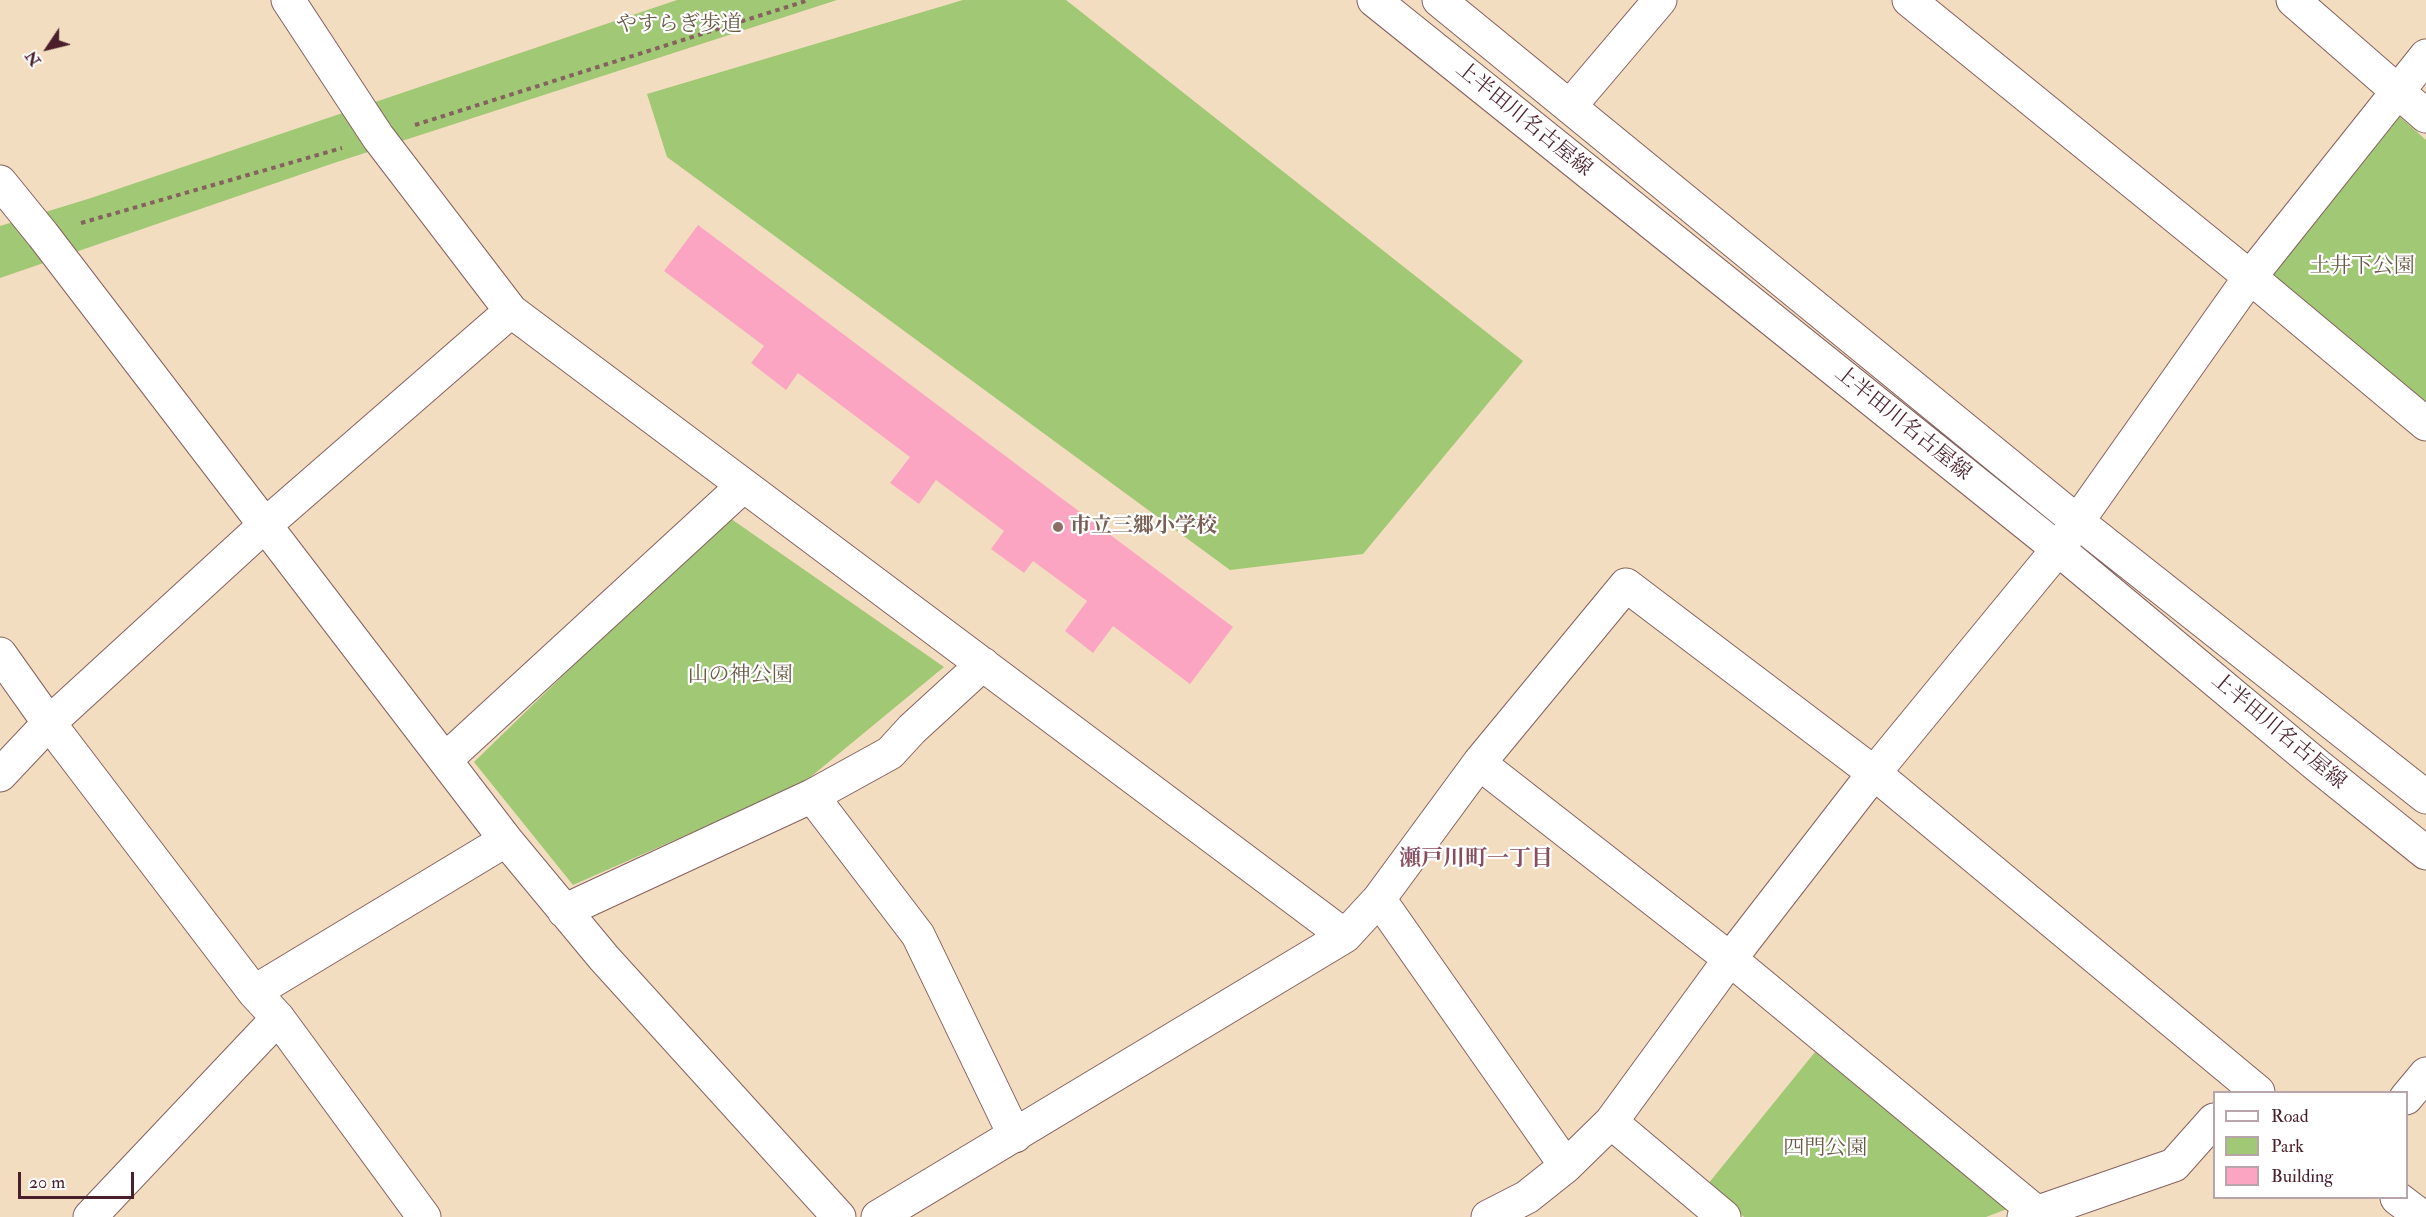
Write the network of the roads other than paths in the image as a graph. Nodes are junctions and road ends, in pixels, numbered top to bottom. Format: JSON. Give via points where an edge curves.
{"nodes":[{"id":1,"x":288,"y":0,"type":"edge"},
{"id":2,"x":1374,"y":0,"type":"edge"},
{"id":3,"x":1439,"y":0,"type":"edge"},
{"id":4,"x":1660,"y":0,"type":"edge"},
{"id":5,"x":1909,"y":0,"type":"edge"},
{"id":6,"x":2293,"y":0,"type":"edge"},
{"id":7,"x":2426,"y":56,"type":"edge"},
{"id":8,"x":2398,"y":92,"type":"junction"},
{"id":9,"x":1570,"y":106,"type":"junction"},
{"id":10,"x":2426,"y":116,"type":"edge"},
{"id":11,"x":0,"y":182,"type":"edge"},
{"id":12,"x":2250,"y":277,"type":"junction"},
{"id":13,"x":511,"y":311,"type":"junction"},
{"id":14,"x":2426,"y":424,"type":"edge"},
{"id":15,"x":743,"y":486,"type":"junction"},
{"id":16,"x":2078,"y":522,"type":"junction"},
{"id":17,"x":264,"y":526,"type":"junction"},
{"id":18,"x":2058,"y":549,"type":"junction"},
{"id":19,"x":0,"y":654,"type":"edge"},
{"id":20,"x":983,"y":664,"type":"junction"},
{"id":21,"x":49,"y":723,"type":"junction"},
{"id":22,"x":445,"y":760,"type":"junction"},
{"id":23,"x":1479,"y":763,"type":"junction"},
{"id":24,"x":1874,"y":773,"type":"junction"},
{"id":25,"x":0,"y":775,"type":"edge"},
{"id":26,"x":812,"y":796,"type":"junction"},
{"id":27,"x":2426,"y":797,"type":"edge"},
{"id":28,"x":506,"y":840,"type":"junction"},
{"id":29,"x":2426,"y":853,"type":"edge"},
{"id":30,"x":1379,"y":899,"type":"junction"},
{"id":31,"x":564,"y":911,"type":"junction"},
{"id":32,"x":1345,"y":936,"type":"junction"},
{"id":33,"x":1730,"y":959,"type":"junction"},
{"id":34,"x":254,"y":992,"type":"junction"},
{"id":35,"x":278,"y":1018,"type":"junction"},
{"id":36,"x":2426,"y":1074,"type":"edge"},
{"id":37,"x":2247,"y":1090,"type":"edge"},
{"id":38,"x":2408,"y":1096,"type":"edge"},
{"id":39,"x":2213,"y":1120,"type":"edge"},
{"id":40,"x":1611,"y":1122,"type":"junction"},
{"id":41,"x":1015,"y":1136,"type":"junction"},
{"id":42,"x":1566,"y":1166,"type":"junction"},
{"id":43,"x":2400,"y":1199,"type":"edge"},
{"id":44,"x":1531,"y":1207,"type":"edge"},
{"id":45,"x":2030,"y":1215,"type":"edge"},
{"id":46,"x":90,"y":1217,"type":"edge"},
{"id":47,"x":424,"y":1217,"type":"edge"},
{"id":48,"x":839,"y":1217,"type":"edge"},
{"id":49,"x":878,"y":1217,"type":"edge"},
{"id":50,"x":1488,"y":1217,"type":"edge"},
{"id":51,"x":1724,"y":1217,"type":"edge"},
{"id":52,"x":2422,"y":1217,"type":"edge"}],
"edges":[{"from":1,"to":13,"type":"street","via":[[378,137]]},
{"from":2,"to":18,"type":"street","name":"上半田川名古屋線"},
{"from":3,"to":9,"type":"street","name":"上半田川名古屋線"},
{"from":4,"to":9,"type":"street"},
{"from":5,"to":12,"type":"street"},
{"from":6,"to":8,"type":"street"},
{"from":7,"to":8,"type":"street"},
{"from":8,"to":10,"type":"street"},
{"from":8,"to":12,"type":"street"},
{"from":9,"to":16,"type":"street","name":"上半田川名古屋線"},
{"from":11,"to":17,"type":"street"},
{"from":12,"to":14,"type":"street"},
{"from":12,"to":16,"type":"street"},
{"from":13,"to":15,"type":"street"},
{"from":13,"to":17,"type":"street"},
{"from":15,"to":20,"type":"street"},
{"from":15,"to":22,"type":"street"},
{"from":16,"to":18,"type":"street"},
{"from":16,"to":27,"type":"street","name":"上半田川名古屋線"},
{"from":17,"to":21,"type":"street"},
{"from":17,"to":22,"type":"street"},
{"from":18,"to":24,"type":"street"},
{"from":18,"to":29,"type":"street","name":"上半田川名古屋線"},
{"from":19,"to":21,"type":"street"},
{"from":20,"to":26,"type":"street","via":[[890,753]]},
{"from":20,"to":32,"type":"street"},
{"from":21,"to":25,"type":"street"},
{"from":21,"to":34,"type":"street"},
{"from":22,"to":28,"type":"street"},
{"from":23,"to":24,"type":"street","via":[[1626,585]]},
{"from":23,"to":30,"type":"street"},
{"from":23,"to":33,"type":"street"},
{"from":24,"to":33,"type":"street"},
{"from":24,"to":37,"type":"street"},
{"from":26,"to":31,"type":"street"},
{"from":26,"to":41,"type":"street","via":[[918,935]]},
{"from":28,"to":31,"type":"street"},
{"from":28,"to":34,"type":"street"},
{"from":30,"to":32,"type":"street"},
{"from":30,"to":42,"type":"street"},
{"from":31,"to":48,"type":"street"},
{"from":32,"to":41,"type":"street"},
{"from":33,"to":40,"type":"street"},
{"from":33,"to":45,"type":"street"},
{"from":34,"to":35,"type":"street"},
{"from":35,"to":46,"type":"street"},
{"from":35,"to":47,"type":"street"},
{"from":36,"to":38,"type":"street"},
{"from":39,"to":45,"type":"street","via":[[2174,1165]]},
{"from":40,"to":42,"type":"street"},
{"from":40,"to":51,"type":"street"},
{"from":41,"to":49,"type":"street"},
{"from":42,"to":44,"type":"street"},
{"from":43,"to":52,"type":"street"},
{"from":44,"to":50,"type":"street"}]}
